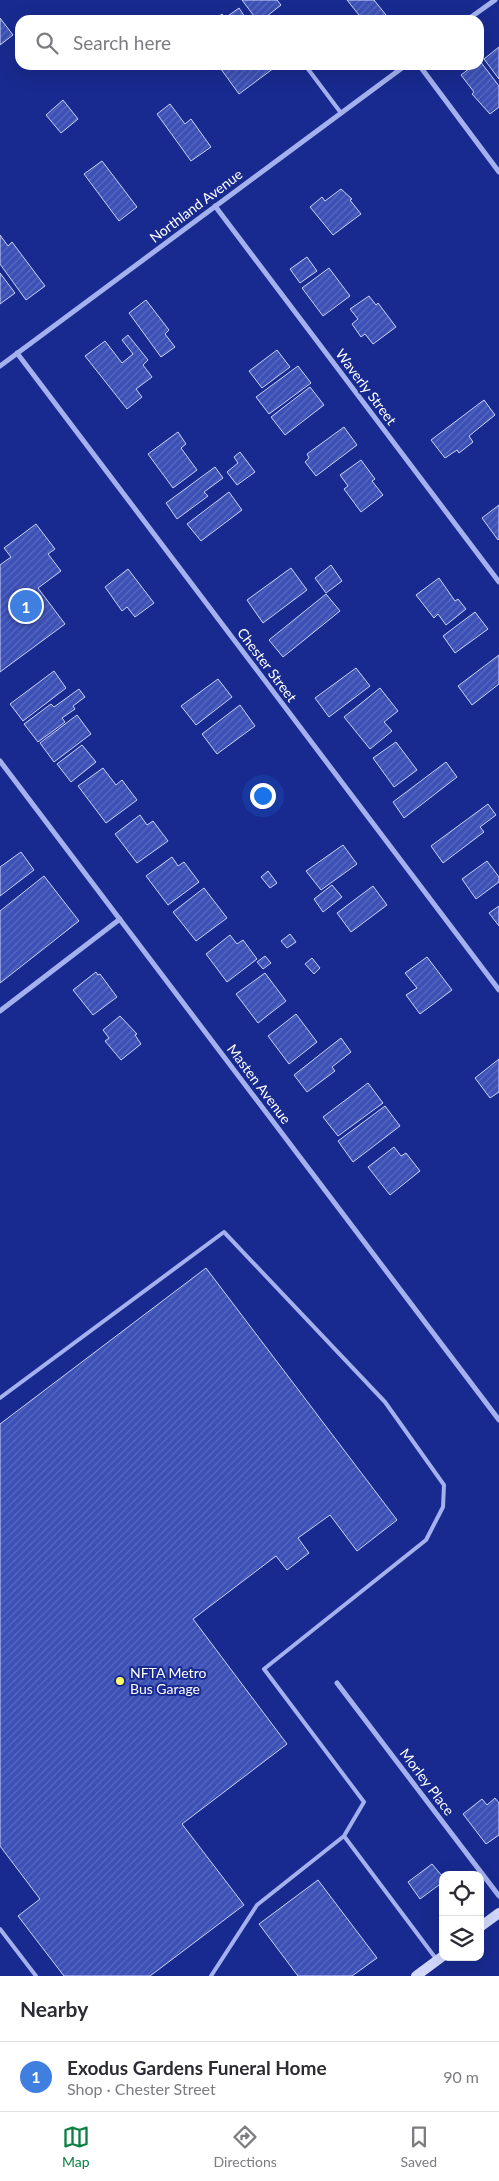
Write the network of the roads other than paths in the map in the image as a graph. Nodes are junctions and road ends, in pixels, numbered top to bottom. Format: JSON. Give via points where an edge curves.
{"nodes":[{"id":1,"x":494,"y":0,"type":"edge"},
{"id":2,"x":474,"y":15,"type":"edge"},
{"id":3,"x":309,"y":70,"type":"edge"},
{"id":4,"x":399,"y":70,"type":"edge"},
{"id":5,"x":423,"y":70,"type":"edge"},
{"id":6,"x":341,"y":113,"type":"junction"},
{"id":7,"x":499,"y":172,"type":"edge"},
{"id":8,"x":215,"y":206,"type":"junction"},
{"id":9,"x":17,"y":353,"type":"junction"},
{"id":10,"x":0,"y":366,"type":"edge"},
{"id":11,"x":499,"y":582,"type":"edge"},
{"id":12,"x":0,"y":761,"type":"edge"},
{"id":13,"x":120,"y":919,"type":"junction"},
{"id":14,"x":499,"y":990,"type":"edge"},
{"id":15,"x":0,"y":1010,"type":"edge"},
{"id":16,"x":0,"y":1398,"type":"edge"},
{"id":17,"x":499,"y":1420,"type":"edge"},
{"id":18,"x":337,"y":1683,"type":"dead end"},
{"id":19,"x":344,"y":1836,"type":"junction"},
{"id":20,"x":499,"y":1896,"type":"edge"},
{"id":21,"x":499,"y":1913,"type":"edge"},
{"id":22,"x":484,"y":1924,"type":"edge"},
{"id":23,"x":0,"y":1929,"type":"edge"},
{"id":24,"x":439,"y":1957,"type":"edge"},
{"id":25,"x":439,"y":1959,"type":"edge"},
{"id":26,"x":36,"y":1976,"type":"edge"},
{"id":27,"x":211,"y":1976,"type":"edge"},
{"id":28,"x":416,"y":1976,"type":"edge"}],
"edges":[{"from":1,"to":2,"type":"street"},
{"from":3,"to":6,"type":"lane"},
{"from":4,"to":6,"type":"street","name":"Northland Avenue"},
{"from":5,"to":7,"type":"street"},
{"from":6,"to":8,"type":"street","name":"Northland Avenue"},
{"from":8,"to":9,"type":"street","name":"Northland Avenue"},
{"from":8,"to":11,"type":"street","name":"Waverly Street"},
{"from":9,"to":10,"type":"street","name":"Northland Avenue"},
{"from":9,"to":14,"type":"street","name":"Chester Street"},
{"from":12,"to":13,"type":"street","name":"Masten Avenue"},
{"from":13,"to":15,"type":"street"},
{"from":13,"to":17,"type":"street","name":"Masten Avenue"},
{"from":16,"to":19,"type":"lane","via":[[224,1232],[384,1402],[444,1485],[443,1507],[426,1540],[264,1669],[364,1802]]},
{"from":18,"to":20,"type":"street","name":"Morley Place"},
{"from":19,"to":24,"type":"lane"},
{"from":19,"to":27,"type":"lane","via":[[256,1905]]},
{"from":21,"to":22,"type":"street"},
{"from":23,"to":26,"type":"lane"},
{"from":25,"to":28,"type":"street"}]}
